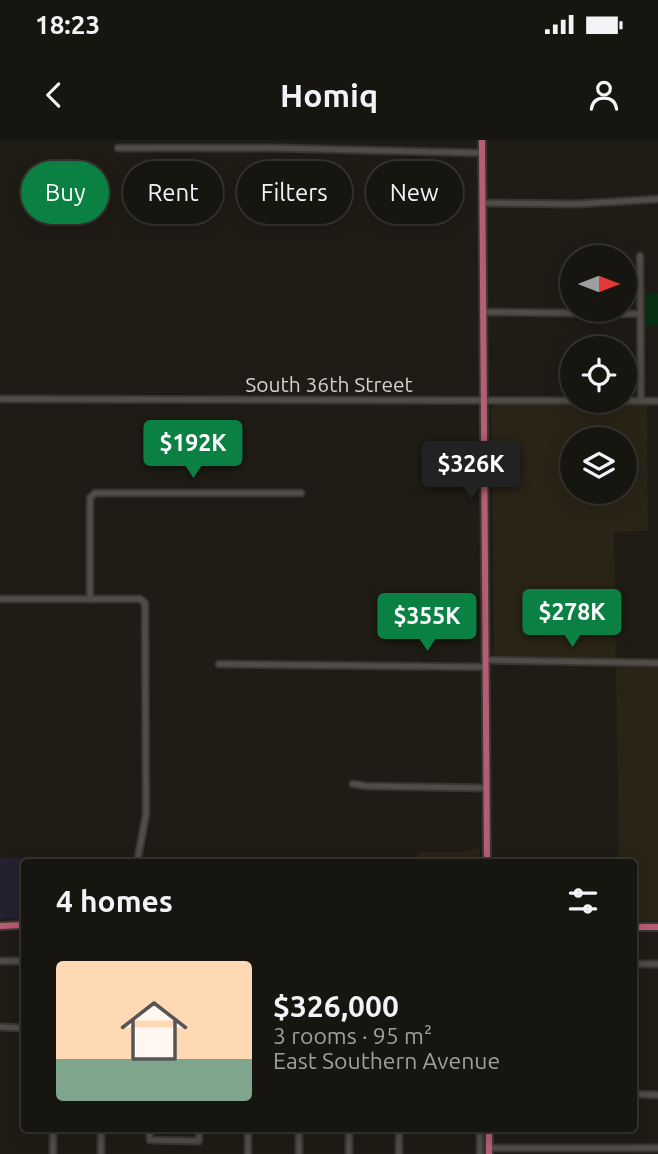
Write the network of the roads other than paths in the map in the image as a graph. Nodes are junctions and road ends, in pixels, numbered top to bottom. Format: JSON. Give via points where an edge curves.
{"nodes":[{"id":1,"x":274,"y":140,"type":"edge"},
{"id":2,"x":482,"y":140,"type":"edge"},
{"id":3,"x":118,"y":148,"type":"dead end"},
{"id":4,"x":274,"y":148,"type":"junction"},
{"id":5,"x":482,"y":153,"type":"junction"},
{"id":6,"x":658,"y":199,"type":"edge"},
{"id":7,"x":482,"y":203,"type":"junction"},
{"id":8,"x":640,"y":256,"type":"dead end"},
{"id":9,"x":483,"y":312,"type":"junction"},
{"id":10,"x":640,"y":314,"type":"junction"},
{"id":11,"x":0,"y":399,"type":"edge"},
{"id":12,"x":484,"y":400,"type":"junction"},
{"id":13,"x":641,"y":401,"type":"junction"},
{"id":14,"x":658,"y":401,"type":"edge"},
{"id":15,"x":301,"y":493,"type":"dead end"},
{"id":16,"x":90,"y":598,"type":"junction"},
{"id":17,"x":0,"y":599,"type":"edge"},
{"id":18,"x":658,"y":663,"type":"edge"},
{"id":19,"x":219,"y":664,"type":"dead end"},
{"id":20,"x":486,"y":664,"type":"junction"},
{"id":21,"x":353,"y":784,"type":"dead end"},
{"id":22,"x":486,"y":788,"type":"junction"},
{"id":23,"x":138,"y":859,"type":"edge"},
{"id":24,"x":487,"y":859,"type":"edge"},
{"id":25,"x":21,"y":925,"type":"edge"},
{"id":26,"x":0,"y":926,"type":"edge"},
{"id":27,"x":637,"y":927,"type":"edge"},
{"id":28,"x":658,"y":927,"type":"edge"},
{"id":29,"x":0,"y":961,"type":"edge"},
{"id":30,"x":21,"y":961,"type":"edge"},
{"id":31,"x":637,"y":964,"type":"edge"},
{"id":32,"x":658,"y":964,"type":"edge"},
{"id":33,"x":0,"y":1027,"type":"edge"},
{"id":34,"x":21,"y":1028,"type":"edge"},
{"id":35,"x":637,"y":1094,"type":"edge"},
{"id":36,"x":658,"y":1095,"type":"edge"},
{"id":37,"x":53,"y":1132,"type":"edge"},
{"id":38,"x":101,"y":1132,"type":"edge"},
{"id":39,"x":149,"y":1132,"type":"edge"},
{"id":40,"x":199,"y":1132,"type":"edge"},
{"id":41,"x":248,"y":1132,"type":"edge"},
{"id":42,"x":299,"y":1132,"type":"edge"},
{"id":43,"x":349,"y":1132,"type":"edge"},
{"id":44,"x":399,"y":1132,"type":"edge"},
{"id":45,"x":480,"y":1132,"type":"edge"},
{"id":46,"x":489,"y":1132,"type":"edge"},
{"id":47,"x":658,"y":1148,"type":"edge"},
{"id":48,"x":489,"y":1151,"type":"edge"},
{"id":49,"x":53,"y":1154,"type":"edge"},
{"id":50,"x":101,"y":1154,"type":"edge"},
{"id":51,"x":248,"y":1154,"type":"edge"},
{"id":52,"x":299,"y":1154,"type":"edge"},
{"id":53,"x":349,"y":1154,"type":"edge"},
{"id":54,"x":399,"y":1154,"type":"edge"},
{"id":55,"x":480,"y":1154,"type":"edge"}],
"edges":[{"from":1,"to":4,"type":"street"},
{"from":2,"to":5,"type":"main road"},
{"from":3,"to":4,"type":"street"},
{"from":4,"to":5,"type":"street"},
{"from":5,"to":7,"type":"main road"},
{"from":6,"to":7,"type":"street"},
{"from":7,"to":9,"type":"main road"},
{"from":8,"to":10,"type":"street"},
{"from":9,"to":10,"type":"street"},
{"from":9,"to":12,"type":"main road"},
{"from":10,"to":13,"type":"street"},
{"from":11,"to":12,"type":"street","name":"South 36th Street"},
{"from":12,"to":13,"type":"street","name":"South 36th Street"},
{"from":12,"to":20,"type":"main road"},
{"from":13,"to":14,"type":"street","name":"South 36th Street"},
{"from":15,"to":16,"type":"street","via":[[92,494]]},
{"from":16,"to":17,"type":"street"},
{"from":16,"to":23,"type":"street","via":[[144,601],[146,814]]},
{"from":18,"to":20,"type":"street"},
{"from":19,"to":20,"type":"street"},
{"from":20,"to":22,"type":"main road"},
{"from":21,"to":22,"type":"street"},
{"from":22,"to":24,"type":"main road"},
{"from":25,"to":26,"type":"main road"},
{"from":27,"to":28,"type":"main road"},
{"from":29,"to":30,"type":"street"},
{"from":31,"to":32,"type":"street"},
{"from":33,"to":34,"type":"street"},
{"from":35,"to":36,"type":"street"},
{"from":37,"to":49,"type":"street"},
{"from":38,"to":50,"type":"street"},
{"from":39,"to":40,"type":"street","via":[[149,1140],[199,1141]]},
{"from":41,"to":51,"type":"street"},
{"from":42,"to":52,"type":"street"},
{"from":43,"to":53,"type":"street"},
{"from":44,"to":54,"type":"street"},
{"from":45,"to":55,"type":"street"},
{"from":46,"to":48,"type":"main road"},
{"from":47,"to":48,"type":"street"}]}
